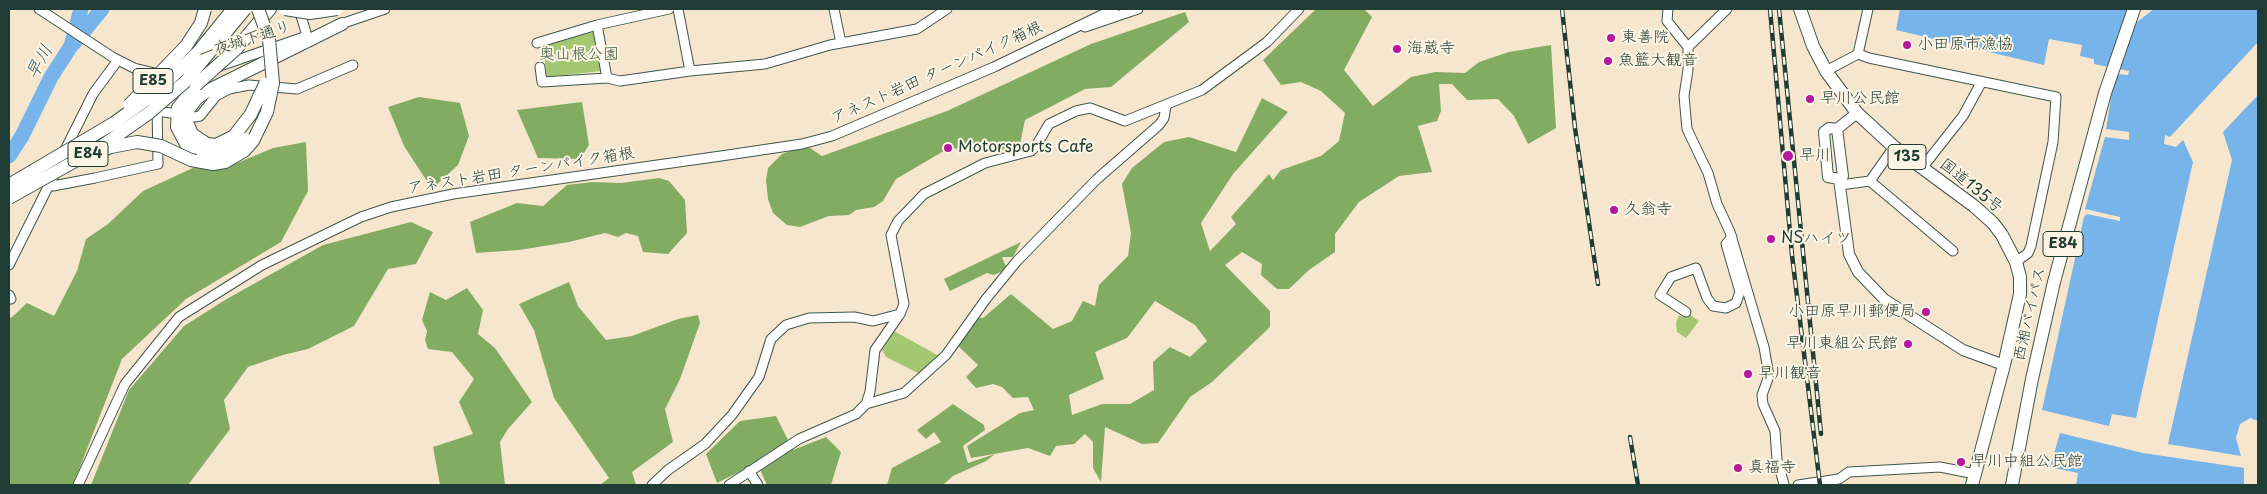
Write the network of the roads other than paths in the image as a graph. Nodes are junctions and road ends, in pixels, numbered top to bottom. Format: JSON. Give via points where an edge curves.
{"nodes":[{"id":1,"x":205,"y":9,"type":"edge"},
{"id":2,"x":233,"y":9,"type":"edge"},
{"id":3,"x":245,"y":9,"type":"edge"},
{"id":4,"x":250,"y":9,"type":"edge"},
{"id":5,"x":258,"y":9,"type":"edge"},
{"id":6,"x":270,"y":9,"type":"edge"},
{"id":7,"x":285,"y":9,"type":"edge"},
{"id":8,"x":299,"y":9,"type":"edge"},
{"id":9,"x":337,"y":9,"type":"edge"},
{"id":10,"x":385,"y":9,"type":"edge"},
{"id":11,"x":669,"y":9,"type":"edge"},
{"id":12,"x":678,"y":9,"type":"edge"},
{"id":13,"x":834,"y":9,"type":"edge"},
{"id":14,"x":947,"y":9,"type":"edge"},
{"id":15,"x":1114,"y":9,"type":"edge"},
{"id":16,"x":1138,"y":9,"type":"edge"},
{"id":17,"x":1298,"y":9,"type":"edge"},
{"id":18,"x":1668,"y":9,"type":"edge"},
{"id":19,"x":1727,"y":9,"type":"edge"},
{"id":20,"x":1868,"y":9,"type":"edge"},
{"id":21,"x":2129,"y":9,"type":"edge"},
{"id":22,"x":2134,"y":9,"type":"edge"},
{"id":23,"x":41,"y":10,"type":"edge"},
{"id":24,"x":1804,"y":12,"type":"edge"},
{"id":25,"x":342,"y":24,"type":"junction"},
{"id":26,"x":597,"y":26,"type":"junction"},
{"id":27,"x":1068,"y":32,"type":"junction"},
{"id":28,"x":307,"y":36,"type":"junction"},
{"id":29,"x":537,"y":43,"type":"dead end"},
{"id":30,"x":841,"y":43,"type":"junction"},
{"id":31,"x":1688,"y":47,"type":"junction"},
{"id":32,"x":1858,"y":54,"type":"junction"},
{"id":33,"x":116,"y":59,"type":"junction"},
{"id":34,"x":352,"y":65,"type":"dead end"},
{"id":35,"x":540,"y":67,"type":"dead end"},
{"id":36,"x":1826,"y":70,"type":"junction"},
{"id":37,"x":690,"y":71,"type":"junction"},
{"id":38,"x":164,"y":75,"type":"junction"},
{"id":39,"x":608,"y":78,"type":"junction"},
{"id":40,"x":1981,"y":83,"type":"junction"},
{"id":41,"x":1166,"y":106,"type":"junction"},
{"id":42,"x":156,"y":110,"type":"junction"},
{"id":43,"x":171,"y":113,"type":"dead end"},
{"id":44,"x":1857,"y":113,"type":"junction"},
{"id":45,"x":195,"y":117,"type":"dead end"},
{"id":46,"x":1838,"y":129,"type":"junction"},
{"id":47,"x":84,"y":141,"type":"junction"},
{"id":48,"x":1894,"y":148,"type":"junction"},
{"id":49,"x":205,"y":149,"type":"junction"},
{"id":50,"x":78,"y":160,"type":"junction"},
{"id":51,"x":1922,"y":168,"type":"junction"},
{"id":52,"x":1870,"y":181,"type":"junction"},
{"id":53,"x":1840,"y":182,"type":"junction"},
{"id":54,"x":50,"y":184,"type":"junction"},
{"id":55,"x":9,"y":185,"type":"edge"},
{"id":56,"x":9,"y":198,"type":"edge"},
{"id":57,"x":1732,"y":238,"type":"junction"},
{"id":58,"x":1953,"y":251,"type":"dead end"},
{"id":59,"x":2016,"y":262,"type":"junction"},
{"id":60,"x":9,"y":266,"type":"edge"},
{"id":61,"x":1686,"y":312,"type":"dead end"},
{"id":62,"x":900,"y":314,"type":"junction"},
{"id":63,"x":2004,"y":365,"type":"junction"},
{"id":64,"x":866,"y":404,"type":"junction"},
{"id":65,"x":749,"y":472,"type":"junction"},
{"id":66,"x":1973,"y":479,"type":"edge"},
{"id":67,"x":78,"y":485,"type":"edge"},
{"id":68,"x":652,"y":485,"type":"edge"},
{"id":69,"x":729,"y":485,"type":"edge"},
{"id":70,"x":758,"y":485,"type":"edge"},
{"id":71,"x":1786,"y":485,"type":"edge"},
{"id":72,"x":1798,"y":485,"type":"edge"},
{"id":73,"x":2008,"y":485,"type":"edge"},
{"id":74,"x":2012,"y":485,"type":"edge"}],
"edges":[{"from":1,"to":47,"type":"highway","number":"E85","bridge":true,"via":[[194,35],[170,63],[125,108]]},
{"from":2,"to":47,"type":"highway","number":"E84","bridge":true,"via":[[168,82],[135,109]]},
{"from":3,"to":50,"type":"highway","number":"E84","bridge":true,"via":[[204,61],[163,102]]},
{"from":4,"to":49,"type":"highway","bridge":true,"via":[[262,42],[263,105],[258,120],[244,139],[229,151],[219,155]]},
{"from":5,"to":50,"type":"highway","bridge":true,"via":[[270,39],[273,83],[267,112],[256,136],[236,158],[213,164],[191,160],[161,146],[137,142],[111,147]]},
{"from":6,"to":49,"type":"highway","bridge":true,"via":[[178,108],[177,127],[186,144]]},
{"from":7,"to":9,"type":"highway","bridge":true,"via":[[301,13]]},
{"from":8,"to":28,"type":"street"},
{"from":10,"to":25,"type":"street","name":"一夜城下通り"},
{"from":11,"to":26,"type":"street"},
{"from":12,"to":37,"type":"street"},
{"from":13,"to":30,"type":"street"},
{"from":14,"to":30,"type":"street","via":[[917,29]]},
{"from":15,"to":27,"type":"street","name":"アネスト岩田 ターンパイク箱根"},
{"from":16,"to":27,"type":"street","name":"アネスト岩田 ターンパイク箱根"},
{"from":17,"to":41,"type":"street","via":[[1267,42],[1206,88]]},
{"from":18,"to":31,"type":"street","via":[[1667,21]]},
{"from":19,"to":31,"type":"street"},
{"from":20,"to":32,"type":"street"},
{"from":21,"to":73,"type":"highway","name":"西湘バイパス","number":"E84","via":[[2101,92],[2050,276]]},
{"from":22,"to":74,"type":"highway","name":"西湘バイパス","number":"E84","via":[[2105,93],[2056,273]]},
{"from":23,"to":33,"type":"street","name":"一夜城下通り"},
{"from":24,"to":36,"type":"highway","name":"国道135号","number":"135"},
{"from":25,"to":28,"type":"street","name":"一夜城下通り"},
{"from":25,"to":49,"type":"highway","via":[[197,98],[189,109],[188,122],[192,134]]},
{"from":26,"to":29,"type":"street"},
{"from":26,"to":39,"type":"street"},
{"from":27,"to":67,"type":"street","name":"アネスト岩田 ターンパイク箱根","via":[[873,120],[802,144],[453,194],[361,217],[262,265],[179,317],[125,384]]},
{"from":28,"to":38,"type":"street","name":"一夜城下通り","via":[[194,73]]},
{"from":30,"to":37,"type":"street","via":[[765,64]]},
{"from":31,"to":57,"type":"street","via":[[1684,96],[1687,129],[1708,173]]},
{"from":32,"to":36,"type":"street"},
{"from":32,"to":40,"type":"street"},
{"from":33,"to":38,"type":"street","name":"一夜城下通り","via":[[134,68]]},
{"from":33,"to":54,"type":"street","via":[[92,94]]},
{"from":34,"to":45,"type":"street","via":[[297,90],[249,84],[229,90],[216,96],[200,116]]},
{"from":35,"to":39,"type":"street","via":[[542,82]]},
{"from":36,"to":44,"type":"highway","name":"国道135号","number":"135"},
{"from":37,"to":39,"type":"street","via":[[620,81]]},
{"from":38,"to":42,"type":"street"},
{"from":40,"to":51,"type":"street","via":[[1963,116]]},
{"from":40,"to":59,"type":"street","via":[[2056,97],[2053,142],[2031,246],[2028,253]]},
{"from":41,"to":62,"type":"street","via":[[1125,121],[1090,108],[1076,111],[1049,124],[1031,151],[985,163],[924,194],[898,222],[891,235],[904,299]]},
{"from":41,"to":64,"type":"street","via":[[1160,125],[1097,179],[1017,261],[946,355],[904,393]]},
{"from":42,"to":43,"type":"street"},
{"from":42,"to":54,"type":"street","via":[[158,164],[53,186]]},
{"from":44,"to":46,"type":"main road"},
{"from":44,"to":48,"type":"highway","name":"国道135号","number":"135"},
{"from":46,"to":53,"type":"main road","via":[[1843,176]]},
{"from":46,"to":53,"type":"main road","via":[[1829,128],[1824,132],[1828,177]]},
{"from":47,"to":55,"type":"highway","number":"E84","bridge":true},
{"from":48,"to":51,"type":"highway","name":"国道135号","number":"135"},
{"from":48,"to":52,"type":"street"},
{"from":50,"to":56,"type":"highway","number":"E84","bridge":true},
{"from":51,"to":59,"type":"highway","name":"国道135号","number":"135","via":[[1993,223]]},
{"from":52,"to":53,"type":"street"},
{"from":52,"to":58,"type":"street"},
{"from":53,"to":63,"type":"main road","via":[[1849,254],[1868,284],[1884,299],[1962,350]]},
{"from":54,"to":60,"type":"street"},
{"from":57,"to":61,"type":"street","via":[[1726,244],[1740,292],[1736,303],[1726,308],[1713,306],[1696,268],[1671,277],[1660,295]]},
{"from":57,"to":71,"type":"street","via":[[1767,363],[1769,376],[1762,396],[1763,404],[1775,431],[1777,460]]},
{"from":59,"to":63,"type":"highway","name":"国道135号","number":"135","via":[[2020,294]]},
{"from":62,"to":64,"type":"street","via":[[875,350]]},
{"from":62,"to":68,"type":"street","via":[[873,321],[854,317],[809,318],[786,326],[771,339],[759,377],[732,415],[705,444]]},
{"from":63,"to":66,"type":"highway","name":"国道135号","number":"135"},
{"from":64,"to":65,"type":"street","via":[[856,414],[799,439]]},
{"from":65,"to":69,"type":"street"},
{"from":65,"to":70,"type":"street"},
{"from":66,"to":72,"type":"street","via":[[1940,467],[1850,472],[1839,479]]}]}
